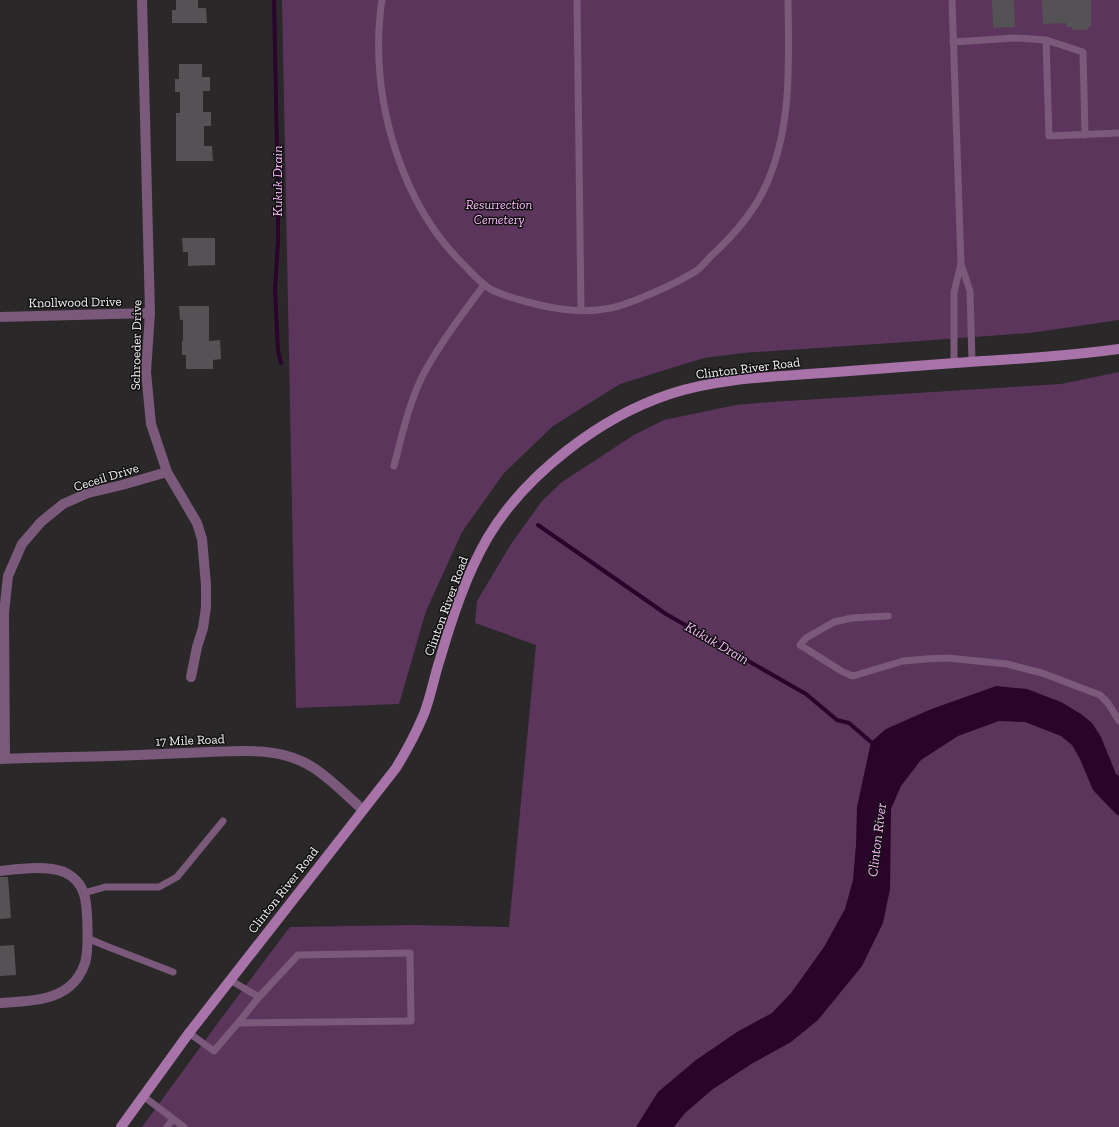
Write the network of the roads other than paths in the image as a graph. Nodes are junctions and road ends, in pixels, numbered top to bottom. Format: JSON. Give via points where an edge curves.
{"nodes":[{"id":1,"x":142,"y":0,"type":"edge"},
{"id":2,"x":382,"y":0,"type":"edge"},
{"id":3,"x":578,"y":0,"type":"edge"},
{"id":4,"x":788,"y":0,"type":"edge"},
{"id":5,"x":952,"y":0,"type":"edge"},
{"id":6,"x":1046,"y":40,"type":"junction"},
{"id":7,"x":953,"y":42,"type":"junction"},
{"id":8,"x":1119,"y":133,"type":"edge"},
{"id":9,"x":1085,"y":135,"type":"junction"},
{"id":10,"x":961,"y":264,"type":"junction"},
{"id":11,"x":484,"y":285,"type":"junction"},
{"id":12,"x":581,"y":311,"type":"junction"},
{"id":13,"x":150,"y":313,"type":"junction"},
{"id":14,"x":0,"y":317,"type":"edge"},
{"id":15,"x":1119,"y":349,"type":"edge"},
{"id":16,"x":972,"y":362,"type":"junction"},
{"id":17,"x":954,"y":363,"type":"junction"},
{"id":18,"x":394,"y":466,"type":"dead end"},
{"id":19,"x":167,"y":472,"type":"junction"},
{"id":20,"x":888,"y":616,"type":"dead end"},
{"id":21,"x":191,"y":677,"type":"dead end"},
{"id":22,"x":1119,"y":721,"type":"edge"},
{"id":23,"x":2,"y":759,"type":"edge"},
{"id":24,"x":363,"y":810,"type":"junction"},
{"id":25,"x":223,"y":821,"type":"dead end"},
{"id":26,"x":0,"y":871,"type":"edge"},
{"id":27,"x":84,"y":893,"type":"junction"},
{"id":28,"x":87,"y":938,"type":"junction"},
{"id":29,"x":173,"y":972,"type":"dead end"},
{"id":30,"x":230,"y":980,"type":"junction"},
{"id":31,"x":259,"y":998,"type":"junction"},
{"id":32,"x":0,"y":1003,"type":"edge"},
{"id":33,"x":238,"y":1023,"type":"junction"},
{"id":34,"x":189,"y":1032,"type":"junction"},
{"id":35,"x":143,"y":1096,"type":"junction"},
{"id":36,"x":173,"y":1119,"type":"junction"},
{"id":37,"x":121,"y":1127,"type":"edge"},
{"id":38,"x":167,"y":1127,"type":"edge"},
{"id":39,"x":184,"y":1127,"type":"edge"}],
"edges":[{"from":1,"to":13,"type":"street","name":"Schroeder Drive"},
{"from":2,"to":11,"type":"lane","via":[[378,46],[381,87],[388,127],[401,166],[416,200],[434,231],[453,255]]},
{"from":3,"to":12,"type":"lane"},
{"from":4,"to":12,"type":"lane","via":[[789,57],[780,147],[767,184],[748,216],[724,245],[697,270],[667,287],[632,302],[612,308]]},
{"from":5,"to":7,"type":"lane"},
{"from":6,"to":7,"type":"lane","via":[[1015,38]]},
{"from":6,"to":9,"type":"lane","via":[[1083,52]]},
{"from":6,"to":9,"type":"lane","via":[[1049,136]]},
{"from":7,"to":10,"type":"lane"},
{"from":8,"to":9,"type":"lane"},
{"from":10,"to":16,"type":"lane","via":[[970,291]]},
{"from":10,"to":17,"type":"lane","via":[[954,292]]},
{"from":11,"to":12,"type":"lane","via":[[534,304]]},
{"from":11,"to":18,"type":"lane","via":[[438,348],[423,374],[411,404]]},
{"from":13,"to":14,"type":"street","name":"Knollwood Drive"},
{"from":13,"to":19,"type":"street","name":"Schroeder Drive","via":[[146,372],[151,424]]},
{"from":15,"to":16,"type":"street","name":"Clinton River Road","via":[[1065,356]]},
{"from":16,"to":17,"type":"street","name":"Clinton River Road"},
{"from":17,"to":24,"type":"street","name":"Clinton River Road","via":[[763,377],[715,384],[653,400],[600,427],[544,470],[520,494],[489,537],[460,596],[425,712],[396,768]]},
{"from":19,"to":21,"type":"street","name":"Schroeder Drive","via":[[197,523],[202,539],[206,607]]},
{"from":19,"to":23,"type":"street","name":"Ceceil Drive","via":[[88,493],[63,504],[41,522],[22,544],[8,576],[4,613]]},
{"from":20,"to":22,"type":"lane","via":[[834,622],[806,638],[800,645],[842,672],[853,676],[903,661],[926,658],[1006,664],[1100,695]]},
{"from":23,"to":24,"type":"street","name":"17 Mile Road","via":[[245,750],[272,752],[284,754],[309,765]]},
{"from":24,"to":30,"type":"street","name":"Clinton River Road"},
{"from":25,"to":27,"type":"lane","via":[[177,877],[159,887],[105,887]]},
{"from":26,"to":27,"type":"street","via":[[52,869],[65,872],[76,880]]},
{"from":27,"to":28,"type":"street"},
{"from":28,"to":29,"type":"lane"},
{"from":28,"to":32,"type":"street","via":[[84,965],[70,986],[55,996],[33,1001]]},
{"from":30,"to":31,"type":"lane"},
{"from":30,"to":34,"type":"street","name":"Clinton River Road"},
{"from":31,"to":33,"type":"lane"},
{"from":31,"to":33,"type":"lane","via":[[298,955],[410,953],[411,1021]]},
{"from":33,"to":34,"type":"lane","via":[[214,1051]]},
{"from":34,"to":35,"type":"street","name":"Clinton River Road"},
{"from":35,"to":36,"type":"lane"},
{"from":35,"to":37,"type":"street","name":"Clinton River Road"},
{"from":36,"to":38,"type":"lane"},
{"from":36,"to":39,"type":"lane"}]}
